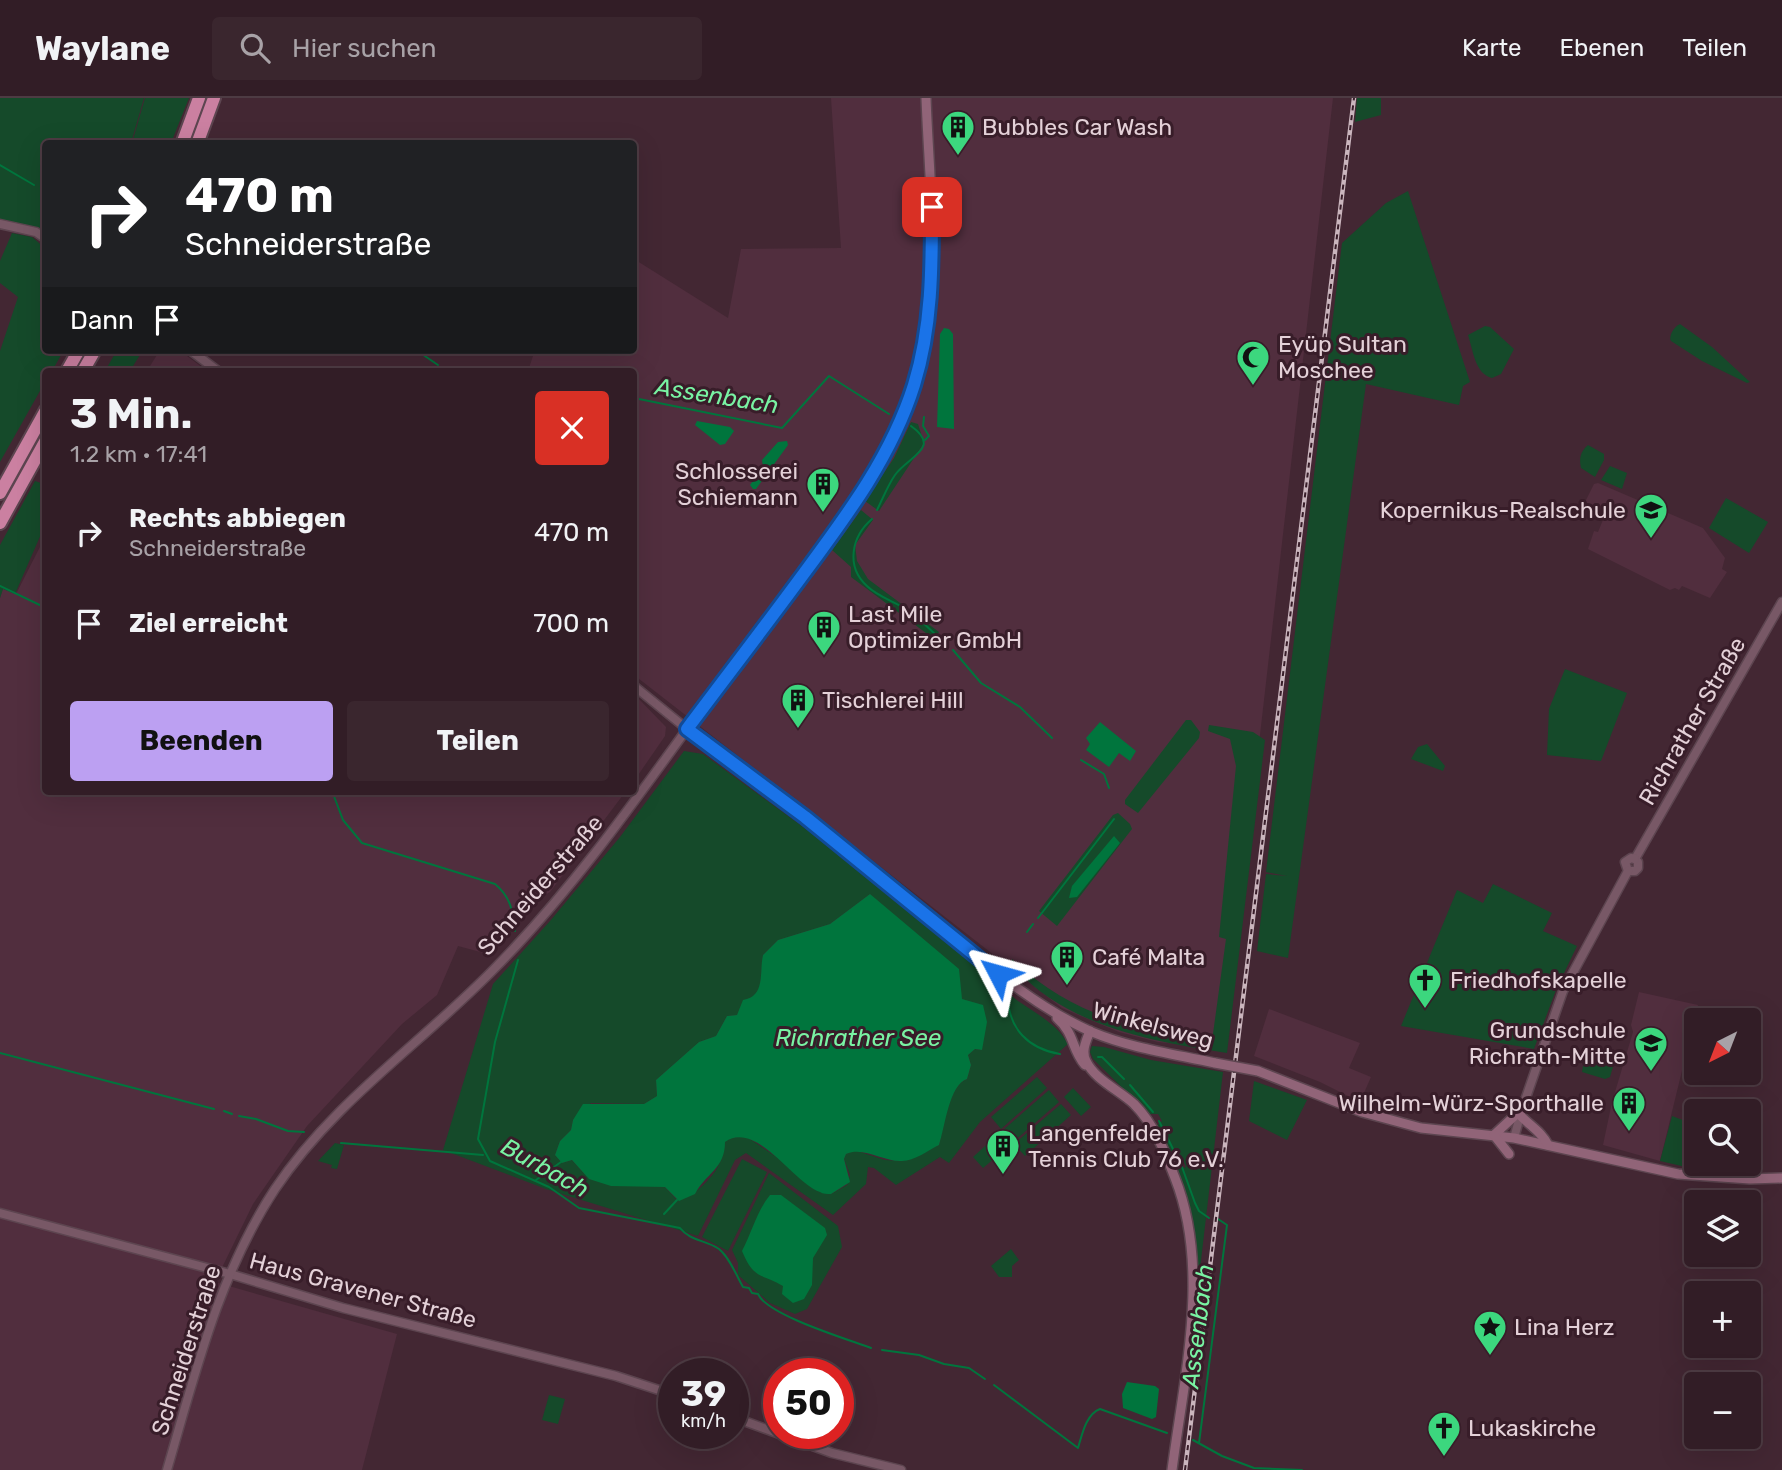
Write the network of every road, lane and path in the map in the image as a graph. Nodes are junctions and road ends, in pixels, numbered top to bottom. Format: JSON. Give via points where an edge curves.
{"nodes":[{"id":1,"x":199,"y":98,"type":"edge"},
{"id":2,"x":214,"y":98,"type":"edge"},
{"id":3,"x":926,"y":98,"type":"edge"},
{"id":4,"x":183,"y":140,"type":"edge"},
{"id":5,"x":198,"y":140,"type":"edge"},
{"id":6,"x":0,"y":223,"type":"edge"},
{"id":7,"x":42,"y":236,"type":"edge"},
{"id":8,"x":195,"y":354,"type":"edge"},
{"id":9,"x":214,"y":368,"type":"edge"},
{"id":10,"x":42,"y":417,"type":"edge"},
{"id":11,"x":42,"y":447,"type":"edge"},
{"id":12,"x":0,"y":493,"type":"edge"},
{"id":13,"x":0,"y":523,"type":"edge"},
{"id":14,"x":1782,"y":602,"type":"edge"},
{"id":15,"x":637,"y":688,"type":"edge"},
{"id":16,"x":687,"y":729,"type":"junction"},
{"id":17,"x":1042,"y":1005,"type":"junction"},
{"id":18,"x":1086,"y":1029,"type":"junction"},
{"id":19,"x":1073,"y":1041,"type":"junction"},
{"id":20,"x":1093,"y":1071,"type":"junction"},
{"id":21,"x":1521,"y":1112,"type":"junction"},
{"id":22,"x":1494,"y":1135,"type":"junction"},
{"id":23,"x":1514,"y":1138,"type":"junction"},
{"id":24,"x":1548,"y":1145,"type":"junction"},
{"id":25,"x":1509,"y":1154,"type":"dead end"},
{"id":26,"x":1782,"y":1178,"type":"edge"},
{"id":27,"x":0,"y":1213,"type":"edge"},
{"id":28,"x":230,"y":1274,"type":"junction"},
{"id":29,"x":658,"y":1390,"type":"edge"},
{"id":30,"x":749,"y":1423,"type":"edge"},
{"id":31,"x":167,"y":1470,"type":"edge"},
{"id":32,"x":901,"y":1470,"type":"edge"},
{"id":33,"x":1172,"y":1470,"type":"edge"}],
"edges":[{"from":1,"to":4,"type":"highway"},
{"from":2,"to":5,"type":"highway"},
{"from":3,"to":16,"type":"main road","name":"Schneiderstraße","via":[[933,250],[922,354],[907,405],[890,445],[851,509]]},
{"from":6,"to":7,"type":"street"},
{"from":8,"to":9,"type":"street"},
{"from":10,"to":12,"type":"highway"},
{"from":11,"to":13,"type":"highway"},
{"from":14,"to":21,"type":"street","name":"Richrather Straße","via":[[1635,859],[1625,862],[1628,871],[1563,991]]},
{"from":15,"to":16,"type":"street","name":"Winkelsweg"},
{"from":16,"to":17,"type":"main road","name":"Winkelsweg"},
{"from":16,"to":28,"type":"street","name":"Schneiderstraße","via":[[633,805],[543,916],[472,991],[350,1100],[289,1169]]},
{"from":17,"to":18,"type":"main road","name":"Winkelsweg"},
{"from":17,"to":19,"type":"main road","via":[[1069,1029]]},
{"from":18,"to":19,"type":"main road"},
{"from":18,"to":20,"type":"main road","via":[[1083,1052]]},
{"from":18,"to":22,"type":"main road","name":"Winkelsweg","bridge":true,"via":[[1153,1050],[1258,1071],[1362,1112],[1410,1125]]},
{"from":19,"to":20,"type":"main road","via":[[1076,1052]]},
{"from":20,"to":33,"type":"main road","via":[[1148,1121],[1180,1190],[1190,1233],[1189,1341]]},
{"from":21,"to":22,"type":"main road"},
{"from":21,"to":23,"type":"street"},
{"from":21,"to":24,"type":"main road"},
{"from":22,"to":23,"type":"main road","name":"Winkelsweg"},
{"from":22,"to":25,"type":"main road"},
{"from":23,"to":24,"type":"main road","name":"Winkelsweg"},
{"from":24,"to":26,"type":"main road","name":"Winkelsweg","via":[[1678,1174]]},
{"from":27,"to":28,"type":"street","name":"Haus Gravener Straße"},
{"from":28,"to":29,"type":"street","name":"Haus Gravener Straße"},
{"from":28,"to":31,"type":"street","name":"Schneiderstraße"},
{"from":30,"to":32,"type":"street","via":[[832,1453]]}]}
